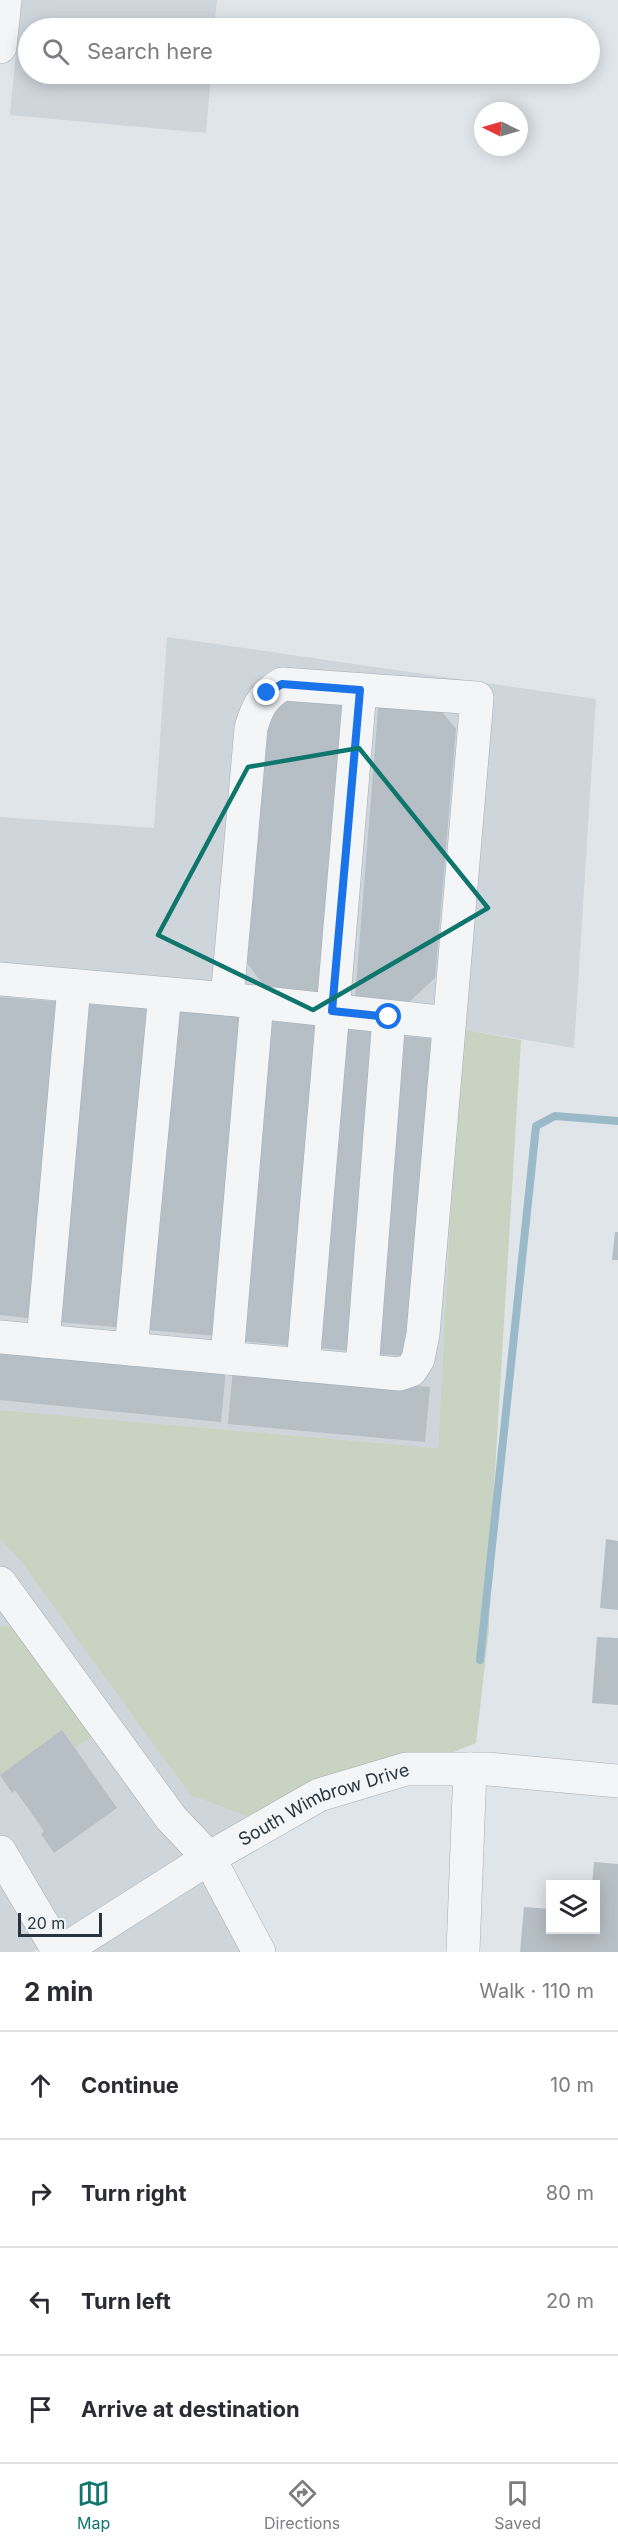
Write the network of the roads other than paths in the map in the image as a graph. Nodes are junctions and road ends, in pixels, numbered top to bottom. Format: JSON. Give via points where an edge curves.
{"nodes":[{"id":1,"x":4,"y":0,"type":"edge"},
{"id":2,"x":0,"y":47,"type":"edge"},
{"id":3,"x":360,"y":690,"type":"junction"},
{"id":4,"x":0,"y":979,"type":"edge"},
{"id":5,"x":74,"y":986,"type":"junction"},
{"id":6,"x":165,"y":994,"type":"junction"},
{"id":7,"x":242,"y":1001,"type":"junction"},
{"id":8,"x":332,"y":1011,"type":"junction"},
{"id":9,"x":389,"y":1017,"type":"junction"},
{"id":10,"x":449,"y":1023,"type":"junction"},
{"id":11,"x":0,"y":1337,"type":"edge"},
{"id":12,"x":43,"y":1341,"type":"junction"},
{"id":13,"x":131,"y":1349,"type":"junction"},
{"id":14,"x":227,"y":1358,"type":"junction"},
{"id":15,"x":303,"y":1365,"type":"junction"},
{"id":16,"x":362,"y":1370,"type":"junction"},
{"id":17,"x":0,"y":1583,"type":"edge"},
{"id":18,"x":470,"y":1769,"type":"junction"},
{"id":19,"x":618,"y":1781,"type":"edge"},
{"id":20,"x":0,"y":1852,"type":"edge"},
{"id":21,"x":209,"y":1858,"type":"junction"},
{"id":22,"x":60,"y":1952,"type":"edge"},
{"id":23,"x":259,"y":1952,"type":"edge"},
{"id":24,"x":463,"y":1952,"type":"edge"}],
"edges":[{"from":1,"to":2,"type":"street"},
{"from":3,"to":7,"type":"street","via":[[282,684],[267,693],[256,707],[250,728]]},
{"from":3,"to":8,"type":"street"},
{"from":3,"to":10,"type":"street","via":[[477,698]]},
{"from":4,"to":5,"type":"street"},
{"from":5,"to":6,"type":"street"},
{"from":5,"to":12,"type":"street"},
{"from":6,"to":7,"type":"street"},
{"from":6,"to":13,"type":"street"},
{"from":7,"to":8,"type":"street"},
{"from":7,"to":14,"type":"street"},
{"from":8,"to":9,"type":"street"},
{"from":8,"to":15,"type":"street"},
{"from":9,"to":10,"type":"street"},
{"from":9,"to":16,"type":"street"},
{"from":10,"to":16,"type":"street","via":[[418,1359],[411,1370],[399,1374]]},
{"from":11,"to":12,"type":"street"},
{"from":12,"to":13,"type":"street"},
{"from":13,"to":14,"type":"street"},
{"from":14,"to":15,"type":"street"},
{"from":15,"to":16,"type":"street"},
{"from":17,"to":21,"type":"street","via":[[171,1818]]},
{"from":18,"to":19,"type":"street","name":"South Wimbrow Drive"},
{"from":18,"to":21,"type":"street","name":"South Wimbrow Drive","via":[[406,1769],[319,1795]]},
{"from":18,"to":24,"type":"street"},
{"from":20,"to":22,"type":"street"},
{"from":21,"to":22,"type":"street","name":"South Wimbrow Drive"},
{"from":21,"to":23,"type":"street"}]}
